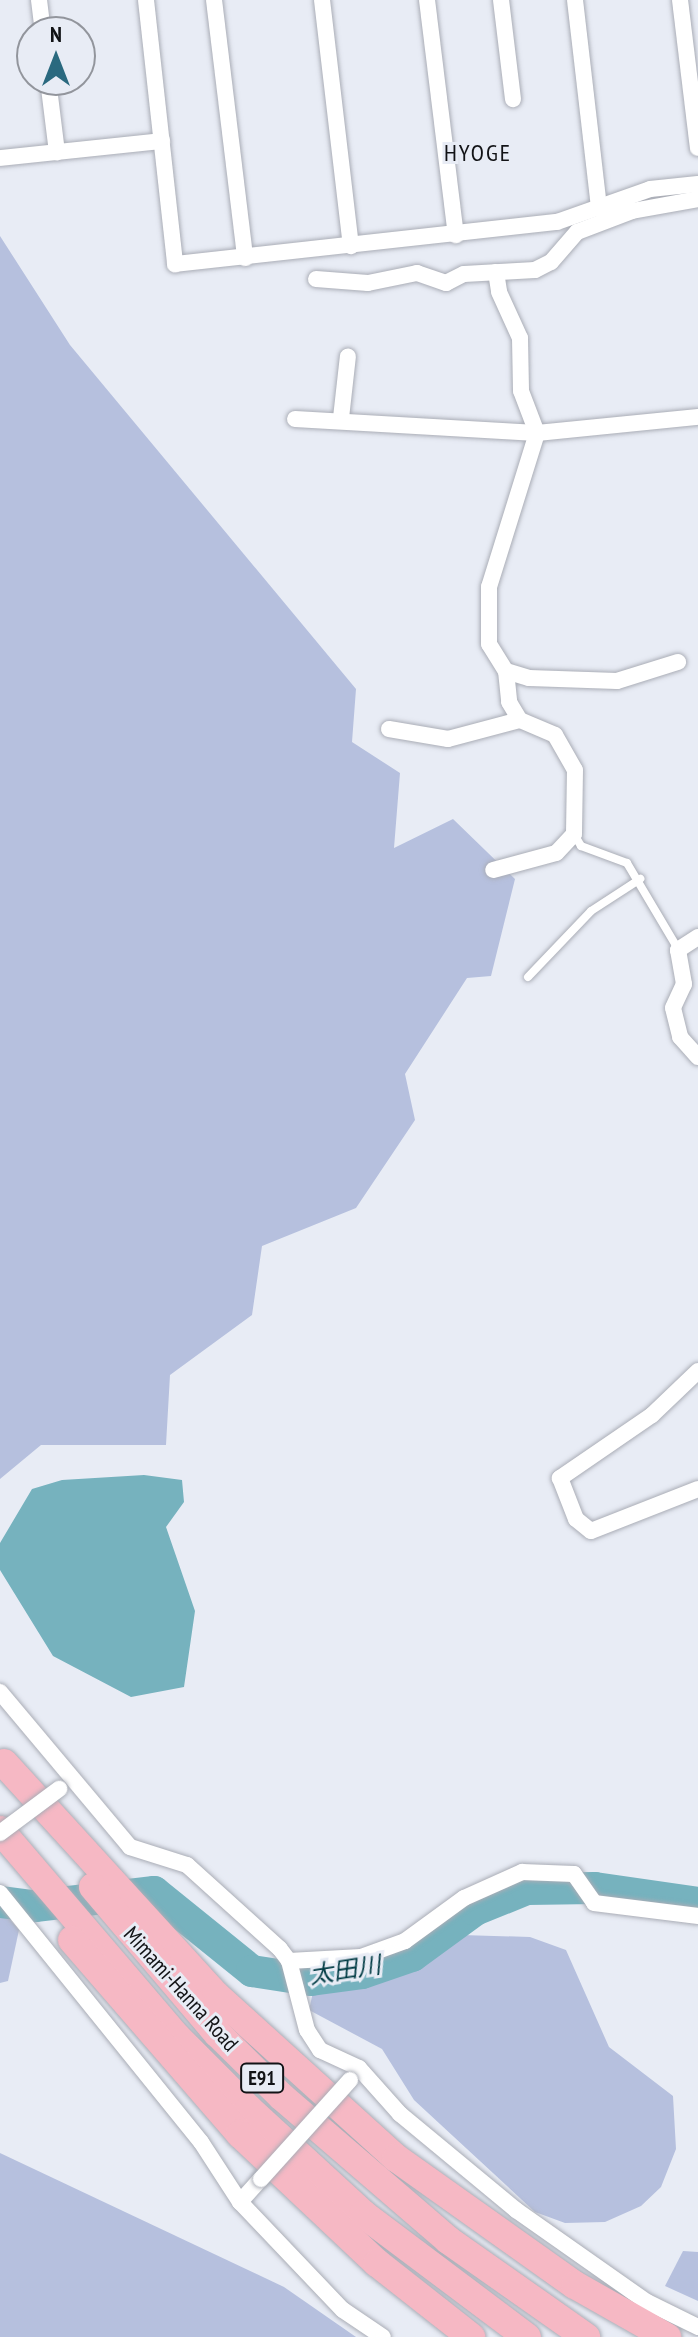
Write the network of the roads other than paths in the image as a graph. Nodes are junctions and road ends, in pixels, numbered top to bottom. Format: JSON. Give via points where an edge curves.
{"nodes":[{"id":1,"x":146,"y":0,"type":"edge"},
{"id":2,"x":214,"y":0,"type":"edge"},
{"id":3,"x":322,"y":0,"type":"edge"},
{"id":4,"x":427,"y":0,"type":"edge"},
{"id":5,"x":501,"y":0,"type":"edge"},
{"id":6,"x":575,"y":0,"type":"edge"},
{"id":7,"x":680,"y":0,"type":"edge"},
{"id":8,"x":50,"y":96,"type":"edge"},
{"id":9,"x":513,"y":99,"type":"dead end"},
{"id":10,"x":162,"y":141,"type":"junction"},
{"id":11,"x":698,"y":148,"type":"edge"},
{"id":12,"x":57,"y":152,"type":"junction"},
{"id":13,"x":0,"y":158,"type":"edge"},
{"id":14,"x":698,"y":184,"type":"edge"},
{"id":15,"x":698,"y":199,"type":"edge"},
{"id":16,"x":599,"y":209,"type":"junction"},
{"id":17,"x":456,"y":235,"type":"junction"},
{"id":18,"x":351,"y":246,"type":"junction"},
{"id":19,"x":245,"y":258,"type":"junction"},
{"id":20,"x":496,"y":272,"type":"junction"},
{"id":21,"x":316,"y":279,"type":"dead end"},
{"id":22,"x":348,"y":356,"type":"dead end"},
{"id":23,"x":698,"y":417,"type":"edge"},
{"id":24,"x":341,"y":418,"type":"junction"},
{"id":25,"x":295,"y":419,"type":"dead end"},
{"id":26,"x":537,"y":433,"type":"junction"},
{"id":27,"x":678,"y":662,"type":"dead end"},
{"id":28,"x":506,"y":671,"type":"junction"},
{"id":29,"x":520,"y":720,"type":"junction"},
{"id":30,"x":389,"y":729,"type":"dead end"},
{"id":31,"x":574,"y":834,"type":"junction"},
{"id":32,"x":493,"y":870,"type":"dead end"},
{"id":33,"x":640,"y":879,"type":"junction"},
{"id":34,"x":698,"y":937,"type":"edge"},
{"id":35,"x":678,"y":950,"type":"junction"},
{"id":36,"x":528,"y":977,"type":"dead end"},
{"id":37,"x":698,"y":1057,"type":"edge"},
{"id":38,"x":698,"y":1371,"type":"edge"},
{"id":39,"x":698,"y":1489,"type":"edge"},
{"id":40,"x":0,"y":1692,"type":"edge"},
{"id":41,"x":2,"y":1760,"type":"edge"},
{"id":42,"x":76,"y":1778,"type":"junction"},
{"id":43,"x":5,"y":1838,"type":"edge"},
{"id":44,"x":0,"y":1893,"type":"edge"},
{"id":45,"x":698,"y":1916,"type":"edge"},
{"id":46,"x":289,"y":1961,"type":"junction"},
{"id":47,"x":354,"y":2074,"type":"junction"},
{"id":48,"x":240,"y":2202,"type":"junction"},
{"id":49,"x":698,"y":2327,"type":"edge"},
{"id":50,"x":383,"y":2337,"type":"edge"},
{"id":51,"x":471,"y":2337,"type":"edge"},
{"id":52,"x":527,"y":2337,"type":"edge"},
{"id":53,"x":586,"y":2337,"type":"edge"},
{"id":54,"x":667,"y":2337,"type":"edge"}],
"edges":[{"from":1,"to":10,"type":"street"},
{"from":2,"to":19,"type":"street"},
{"from":3,"to":18,"type":"street"},
{"from":4,"to":17,"type":"street"},
{"from":5,"to":9,"type":"street"},
{"from":6,"to":16,"type":"street"},
{"from":7,"to":11,"type":"street"},
{"from":8,"to":12,"type":"street"},
{"from":10,"to":12,"type":"street"},
{"from":10,"to":19,"type":"street","via":[[175,264]]},
{"from":12,"to":13,"type":"street"},
{"from":14,"to":16,"type":"street","via":[[650,189]]},
{"from":15,"to":20,"type":"street","via":[[632,211],[577,232],[551,262],[535,270]]},
{"from":16,"to":17,"type":"street","via":[[557,222]]},
{"from":17,"to":18,"type":"street"},
{"from":18,"to":19,"type":"street"},
{"from":20,"to":21,"type":"street","via":[[464,274],[446,283],[417,273],[368,283]]},
{"from":20,"to":26,"type":"street","via":[[499,292],[520,338],[521,391]]},
{"from":22,"to":24,"type":"street"},
{"from":23,"to":26,"type":"street"},
{"from":24,"to":25,"type":"street"},
{"from":24,"to":26,"type":"street","via":[[367,426],[472,425]]},
{"from":26,"to":28,"type":"street","via":[[489,587],[489,644]]},
{"from":27,"to":28,"type":"street","via":[[617,681],[529,678]]},
{"from":28,"to":29,"type":"street","via":[[509,702]]},
{"from":29,"to":30,"type":"street","via":[[448,739]]},
{"from":29,"to":31,"type":"street","via":[[555,735],[575,770]]},
{"from":31,"to":32,"type":"street","via":[[556,853]]},
{"from":31,"to":33,"type":"lane","via":[[581,846],[627,863]]},
{"from":33,"to":35,"type":"lane"},
{"from":33,"to":36,"type":"lane","via":[[591,911]]},
{"from":34,"to":35,"type":"street"},
{"from":35,"to":37,"type":"street","via":[[684,984],[673,1008],[680,1037]]},
{"from":38,"to":39,"type":"street","via":[[652,1415],[560,1478],[576,1519],[591,1531]]},
{"from":40,"to":42,"type":"street"},
{"from":41,"to":53,"type":"highway","name":"Mimami-Hanna Road","number":"E91","via":[[60,1846],[130,1934],[282,2097],[448,2240]]},
{"from":41,"to":54,"type":"highway","via":[[216,1995],[396,2158],[575,2285]]},
{"from":42,"to":43,"type":"street","bridge":true},
{"from":42,"to":46,"type":"street","via":[[130,1847],[187,1865]]},
{"from":43,"to":51,"type":"highway","via":[[81,1953],[240,2134],[377,2263]]},
{"from":43,"to":52,"type":"highway","name":"Mimami-Hanna Road","number":"E91","via":[[176,2036],[249,2109],[363,2214]]},
{"from":44,"to":48,"type":"street","via":[[201,2142]]},
{"from":45,"to":46,"type":"street","via":[[594,1903],[574,1874],[522,1872],[464,1898],[405,1941],[361,1957]]},
{"from":46,"to":47,"type":"street","via":[[307,2030],[320,2050]]},
{"from":47,"to":48,"type":"street","bridge":true},
{"from":47,"to":49,"type":"street","via":[[516,2210],[647,2302]]},
{"from":48,"to":50,"type":"street","via":[[343,2310]]}]}
